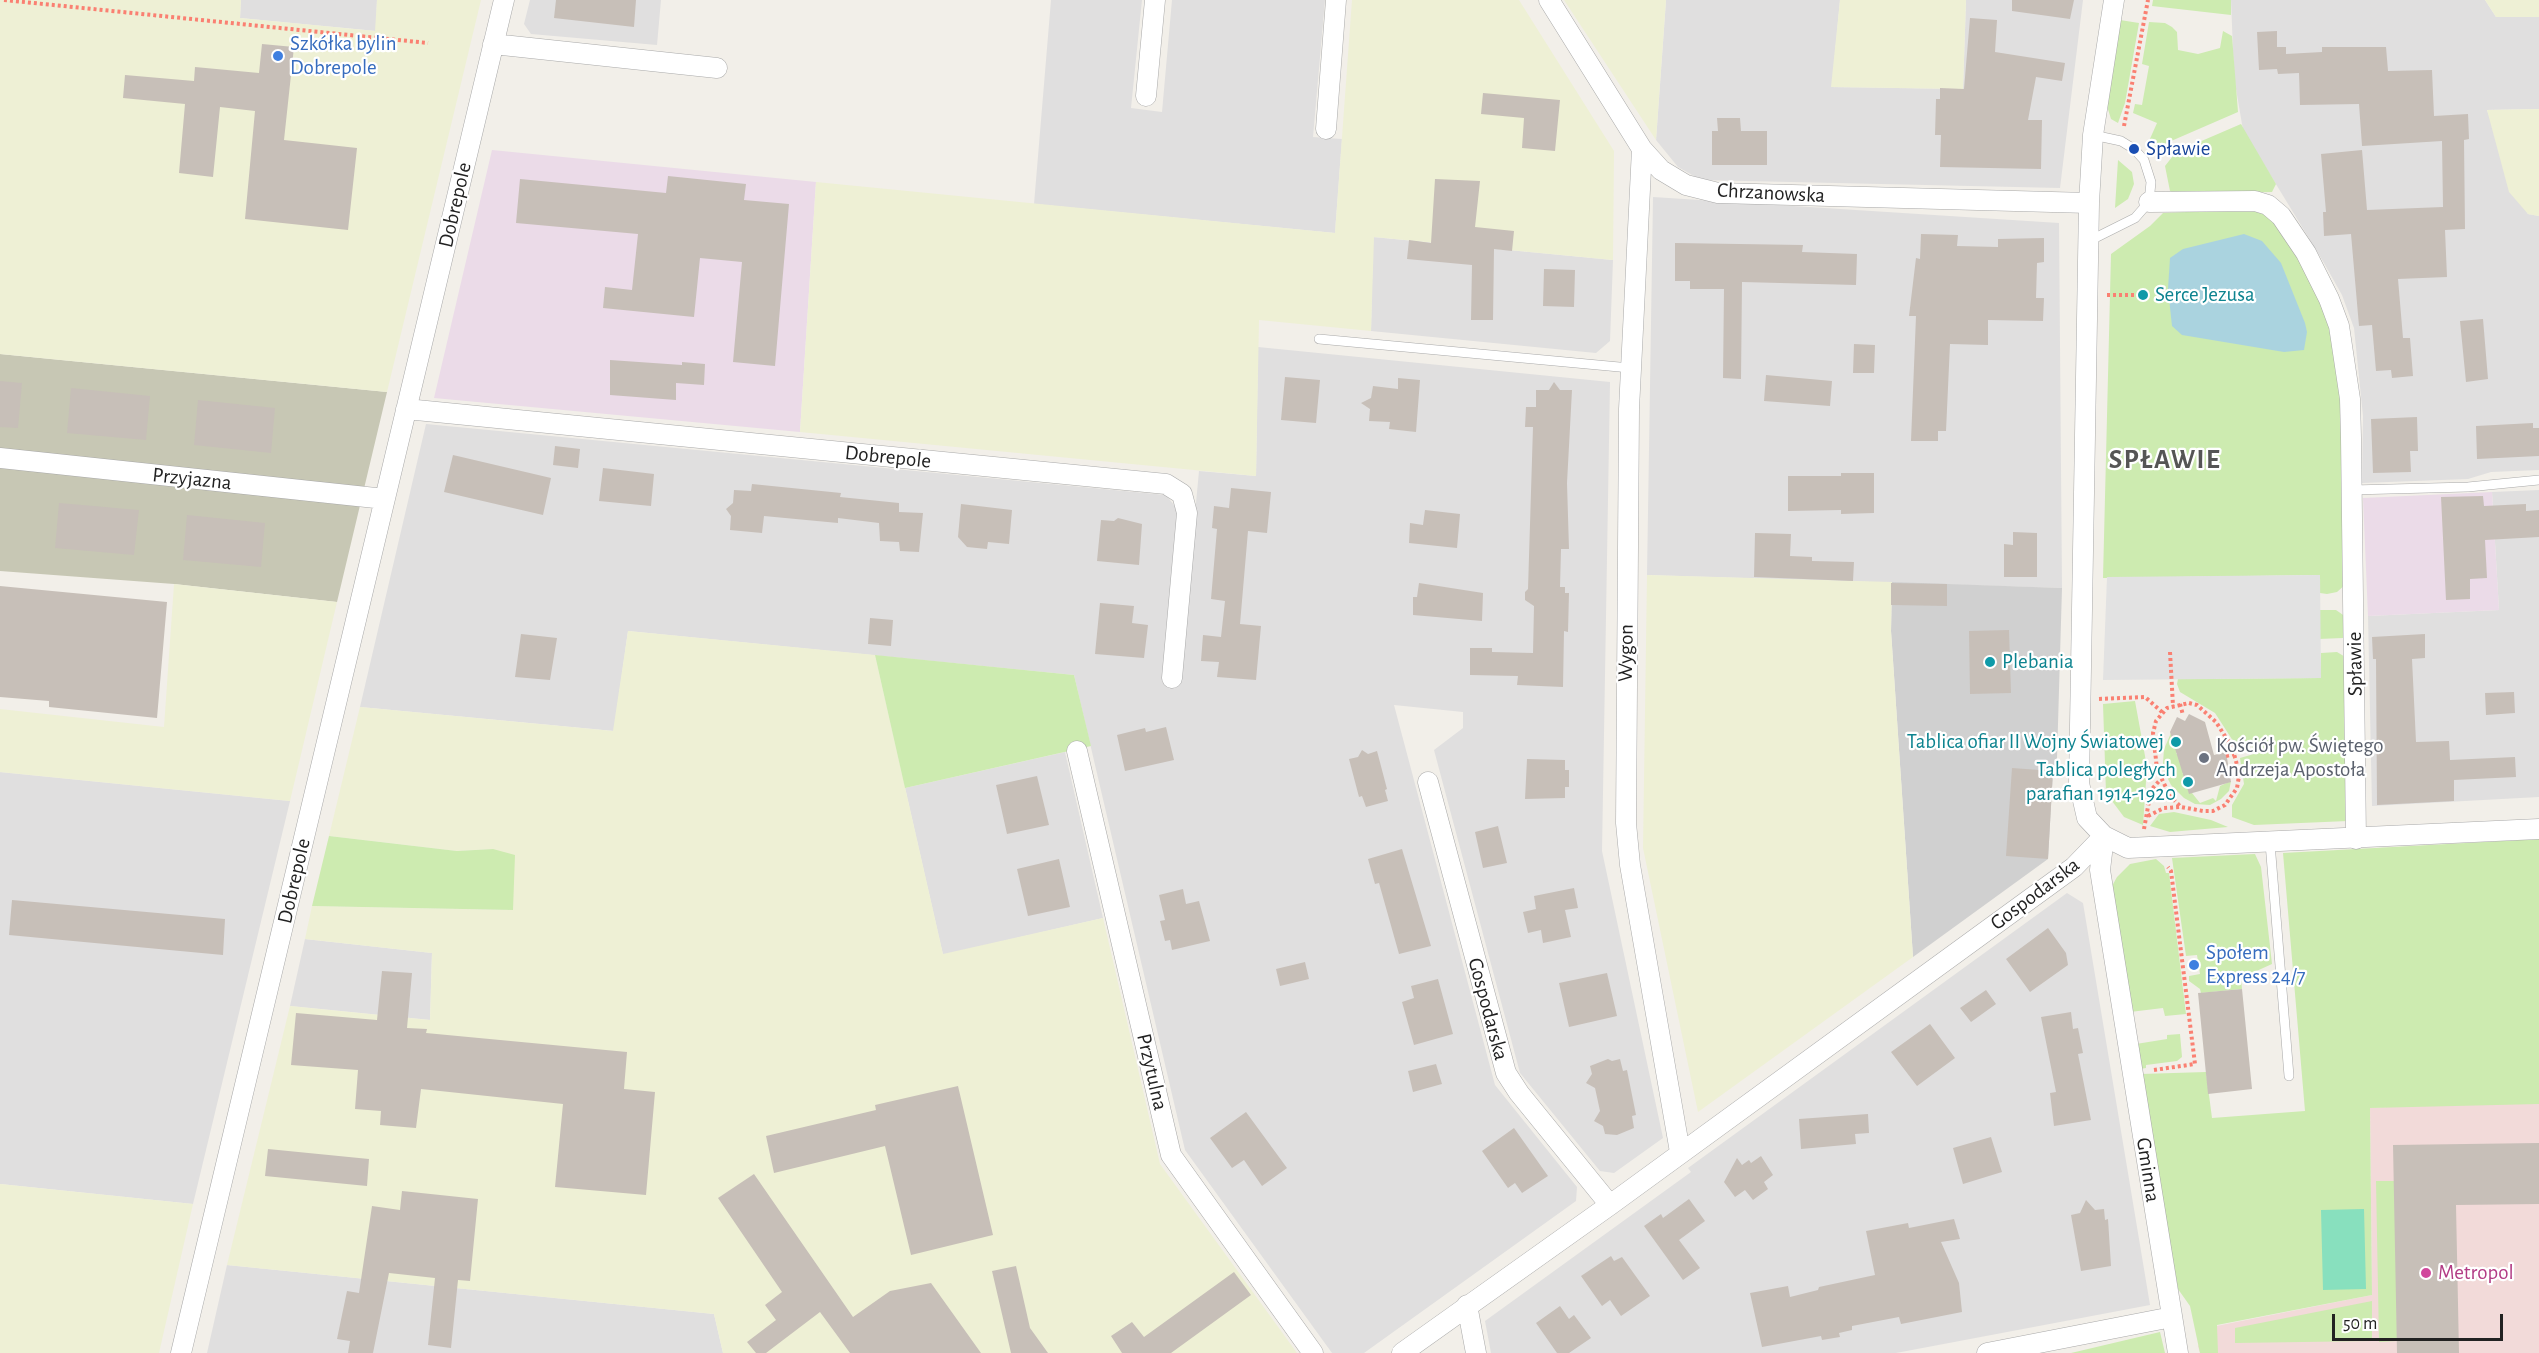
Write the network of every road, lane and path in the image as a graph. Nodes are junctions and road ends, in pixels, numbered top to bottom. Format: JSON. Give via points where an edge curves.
{"nodes":[{"id":1,"x":4,"y":0,"type":"edge"},
{"id":2,"x":504,"y":0,"type":"edge"},
{"id":3,"x":1155,"y":0,"type":"edge"},
{"id":4,"x":1336,"y":0,"type":"edge"},
{"id":5,"x":1549,"y":0,"type":"edge"},
{"id":6,"x":2114,"y":0,"type":"edge"},
{"id":7,"x":428,"y":43,"type":"dead end"},
{"id":8,"x":493,"y":44,"type":"junction"},
{"id":9,"x":717,"y":68,"type":"dead end"},
{"id":10,"x":1146,"y":96,"type":"dead end"},
{"id":11,"x":1326,"y":129,"type":"dead end"},
{"id":12,"x":2093,"y":135,"type":"junction"},
{"id":13,"x":1642,"y":149,"type":"junction"},
{"id":14,"x":2149,"y":202,"type":"junction"},
{"id":15,"x":2089,"y":203,"type":"junction"},
{"id":16,"x":2089,"y":241,"type":"junction"},
{"id":17,"x":2103,"y":295,"type":"dead end"},
{"id":18,"x":2138,"y":295,"type":"dead end"},
{"id":19,"x":1319,"y":339,"type":"dead end"},
{"id":20,"x":1630,"y":368,"type":"junction"},
{"id":21,"x":406,"y":410,"type":"junction"},
{"id":22,"x":0,"y":458,"type":"edge"},
{"id":23,"x":2539,"y":480,"type":"edge"},
{"id":24,"x":2352,"y":490,"type":"junction"},
{"id":25,"x":385,"y":499,"type":"junction"},
{"id":26,"x":2170,"y":652,"type":"dead end"},
{"id":27,"x":1172,"y":678,"type":"dead end"},
{"id":28,"x":2097,"y":699,"type":"dead end"},
{"id":29,"x":2180,"y":704,"type":"junction"},
{"id":30,"x":2173,"y":706,"type":"junction"},
{"id":31,"x":2162,"y":712,"type":"junction"},
{"id":32,"x":2183,"y":715,"type":"dead end"},
{"id":33,"x":1077,"y":751,"type":"dead end"},
{"id":34,"x":2234,"y":754,"type":"junction"},
{"id":35,"x":2226,"y":756,"type":"dead end"},
{"id":36,"x":2160,"y":780,"type":"junction"},
{"id":37,"x":1428,"y":782,"type":"dead end"},
{"id":38,"x":2181,"y":807,"type":"junction"},
{"id":39,"x":2148,"y":816,"type":"junction"},
{"id":40,"x":2539,"y":829,"type":"edge"},
{"id":41,"x":2143,"y":831,"type":"dead end"},
{"id":42,"x":2104,"y":836,"type":"junction"},
{"id":43,"x":2356,"y":839,"type":"junction"},
{"id":44,"x":2270,"y":843,"type":"junction"},
{"id":45,"x":2164,"y":848,"type":"junction"},
{"id":46,"x":2132,"y":1073,"type":"junction"},
{"id":47,"x":2289,"y":1076,"type":"dead end"},
{"id":48,"x":1680,"y":1152,"type":"junction"},
{"id":49,"x":1610,"y":1205,"type":"junction"},
{"id":50,"x":1467,"y":1305,"type":"junction"},
{"id":51,"x":2172,"y":1317,"type":"junction"},
{"id":52,"x":181,"y":1353,"type":"edge"},
{"id":53,"x":1312,"y":1353,"type":"edge"},
{"id":54,"x":1401,"y":1353,"type":"edge"},
{"id":55,"x":1476,"y":1353,"type":"edge"},
{"id":56,"x":1987,"y":1353,"type":"edge"},
{"id":57,"x":2178,"y":1353,"type":"edge"}],
"edges":[{"from":1,"to":7,"type":"path"},
{"from":2,"to":8,"type":"street","name":"Dobrepole"},
{"from":3,"to":10,"type":"street"},
{"from":4,"to":11,"type":"street"},
{"from":5,"to":13,"type":"street","name":"Chrzanowska"},
{"from":6,"to":12,"type":"street"},
{"from":8,"to":9,"type":"street"},
{"from":8,"to":21,"type":"street","name":"Dobrepole"},
{"from":12,"to":14,"type":"lane","via":[[2121,141],[2144,160],[2151,182]]},
{"from":12,"to":15,"type":"street"},
{"from":13,"to":15,"type":"street","name":"Chrzanowska","via":[[1661,171],[1718,193]]},
{"from":13,"to":20,"type":"street","name":"Wygon"},
{"from":14,"to":16,"type":"lane","via":[[2128,222]]},
{"from":14,"to":24,"type":"street","name":"Spławie","via":[[2255,201],[2268,205],[2281,216],[2318,276],[2339,326],[2350,399]]},
{"from":15,"to":16,"type":"street"},
{"from":16,"to":42,"type":"street","via":[[2079,783],[2087,818]]},
{"from":17,"to":18,"type":"path"},
{"from":19,"to":20,"type":"lane"},
{"from":20,"to":48,"type":"street","name":"Wygon","via":[[1626,823]]},
{"from":21,"to":25,"type":"street","name":"Dobrepole"},
{"from":21,"to":27,"type":"street","name":"Dobrepole","via":[[1166,484],[1182,494],[1187,513]]},
{"from":22,"to":25,"type":"street","name":"Przyjazna"},
{"from":23,"to":24,"type":"lane","via":[[2468,487]]},
{"from":24,"to":43,"type":"street","name":"Spławie"},
{"from":25,"to":52,"type":"street","name":"Dobrepole"},
{"from":26,"to":30,"type":"path"},
{"from":28,"to":31,"type":"path","via":[[2145,697]]},
{"from":29,"to":30,"type":"path"},
{"from":29,"to":32,"type":"path"},
{"from":29,"to":34,"type":"path","via":[[2198,705],[2206,711],[2224,733]]},
{"from":30,"to":31,"type":"path"},
{"from":31,"to":36,"type":"path","via":[[2153,733]]},
{"from":33,"to":53,"type":"street","name":"Przytulna","via":[[1171,1155]]},
{"from":34,"to":35,"type":"path"},
{"from":34,"to":38,"type":"path","via":[[2239,776],[2237,788],[2225,805],[2203,811]]},
{"from":36,"to":38,"type":"path"},
{"from":36,"to":39,"type":"path","via":[[2151,790]]},
{"from":37,"to":49,"type":"street","name":"Gospodarska","via":[[1506,1073]]},
{"from":38,"to":39,"type":"path","via":[[2164,808]]},
{"from":39,"to":41,"type":"path"},
{"from":40,"to":43,"type":"street"},
{"from":42,"to":45,"type":"street","via":[[2128,848]]},
{"from":42,"to":46,"type":"street","name":"Gminna","via":[[2100,870]]},
{"from":42,"to":48,"type":"street","name":"Gospodarska","via":[[2074,867]]},
{"from":43,"to":44,"type":"street"},
{"from":44,"to":45,"type":"street"},
{"from":44,"to":47,"type":"lane"},
{"from":45,"to":46,"type":"path","via":[[2164,862],[2171,871],[2195,1064]]},
{"from":46,"to":51,"type":"street","name":"Gminna"},
{"from":48,"to":49,"type":"street","name":"Gospodarska"},
{"from":49,"to":50,"type":"street","name":"Gospodarska"},
{"from":50,"to":54,"type":"street","name":"Gospodarska"},
{"from":50,"to":55,"type":"street"},
{"from":51,"to":56,"type":"street"},
{"from":51,"to":57,"type":"street","name":"Gminna"}]}
